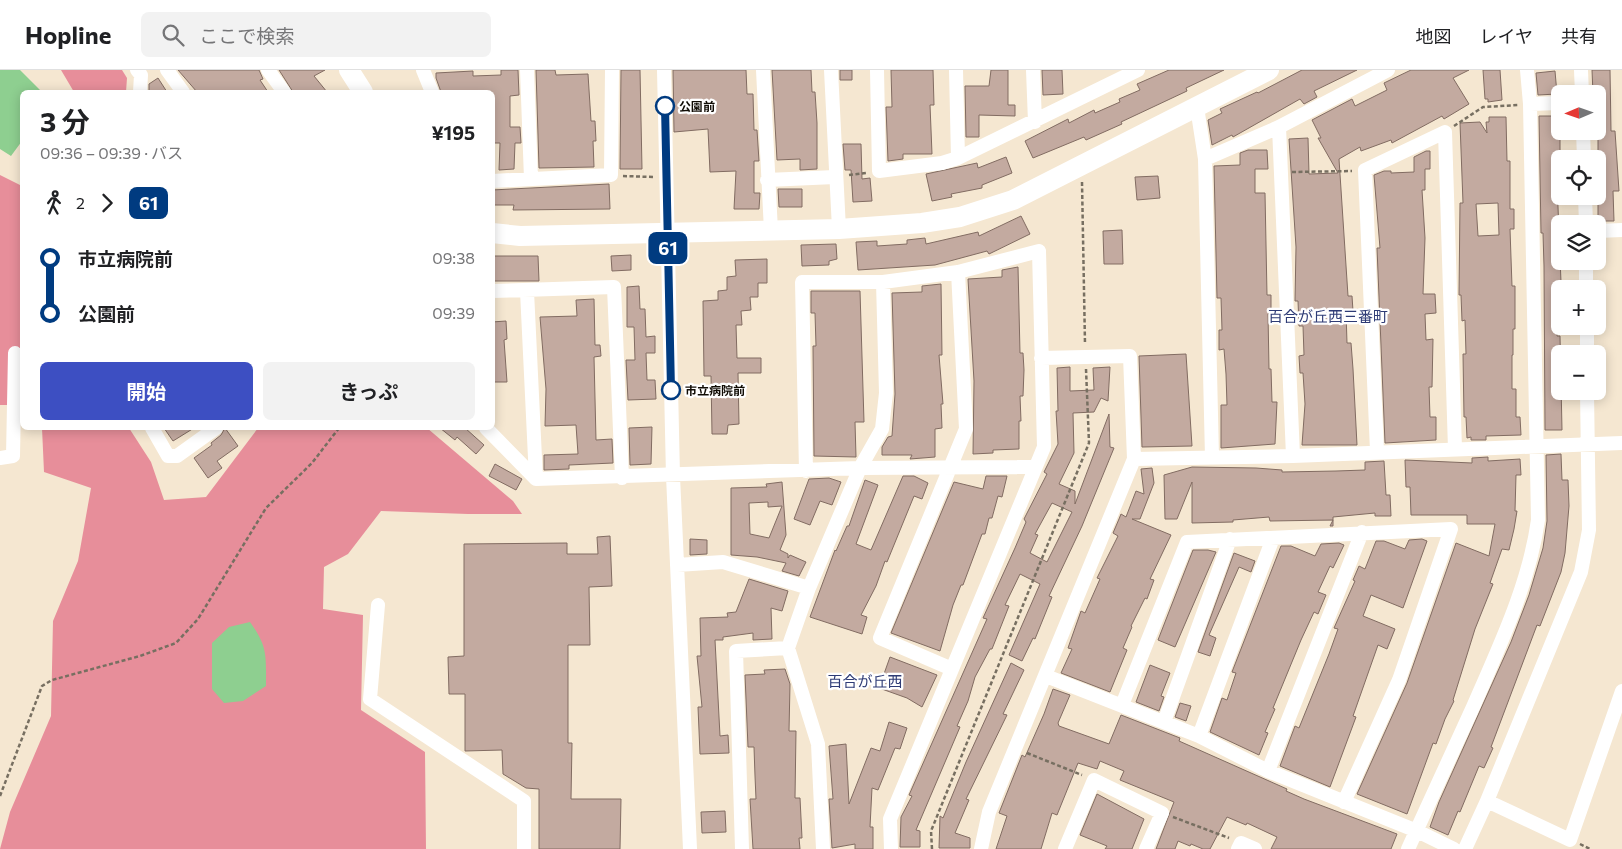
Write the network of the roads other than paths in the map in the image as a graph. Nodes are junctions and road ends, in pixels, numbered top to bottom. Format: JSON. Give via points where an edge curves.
{"nodes":[{"id":1,"x":167,"y":70,"type":"edge"},
{"id":2,"x":268,"y":70,"type":"edge"},
{"id":3,"x":349,"y":70,"type":"edge"},
{"id":4,"x":423,"y":70,"type":"edge"},
{"id":5,"x":527,"y":70,"type":"edge"},
{"id":6,"x":612,"y":70,"type":"edge"},
{"id":7,"x":664,"y":70,"type":"edge"},
{"id":8,"x":763,"y":70,"type":"edge"},
{"id":9,"x":831,"y":70,"type":"edge"},
{"id":10,"x":877,"y":70,"type":"edge"},
{"id":11,"x":956,"y":70,"type":"edge"},
{"id":12,"x":1033,"y":70,"type":"edge"},
{"id":13,"x":1138,"y":70,"type":"edge"},
{"id":14,"x":1270,"y":70,"type":"edge"},
{"id":15,"x":1388,"y":70,"type":"edge"},
{"id":16,"x":1526,"y":70,"type":"edge"},
{"id":17,"x":1581,"y":70,"type":"edge"},
{"id":18,"x":142,"y":72,"type":"edge"},
{"id":19,"x":1124,"y":74,"type":"edge"},
{"id":20,"x":1582,"y":85,"type":"edge"},
{"id":21,"x":140,"y":90,"type":"edge"},
{"id":22,"x":182,"y":90,"type":"edge"},
{"id":23,"x":283,"y":90,"type":"edge"},
{"id":24,"x":363,"y":90,"type":"edge"},
{"id":25,"x":431,"y":90,"type":"edge"},
{"id":26,"x":1551,"y":103,"type":"edge"},
{"id":27,"x":1530,"y":104,"type":"junction"},
{"id":28,"x":1198,"y":106,"type":"junction"},
{"id":29,"x":1035,"y":122,"type":"junction"},
{"id":30,"x":1279,"y":127,"type":"junction"},
{"id":31,"x":958,"y":158,"type":"junction"},
{"id":32,"x":1205,"y":159,"type":"junction"},
{"id":33,"x":835,"y":177,"type":"junction"},
{"id":34,"x":531,"y":179,"type":"junction"},
{"id":35,"x":767,"y":180,"type":"junction"},
{"id":36,"x":495,"y":181,"type":"edge"},
{"id":37,"x":839,"y":229,"type":"junction"},
{"id":38,"x":1622,"y":230,"type":"edge"},
{"id":39,"x":1606,"y":231,"type":"edge"},
{"id":40,"x":668,"y":232,"type":"junction"},
{"id":41,"x":771,"y":232,"type":"junction"},
{"id":42,"x":495,"y":233,"type":"edge"},
{"id":43,"x":958,"y":272,"type":"junction"},
{"id":44,"x":883,"y":282,"type":"junction"},
{"id":45,"x":495,"y":291,"type":"edge"},
{"id":46,"x":527,"y":291,"type":"junction"},
{"id":47,"x":15,"y":353,"type":"dead end"},
{"id":48,"x":1041,"y":358,"type":"junction"},
{"id":49,"x":1587,"y":400,"type":"edge"},
{"id":50,"x":153,"y":430,"type":"edge"},
{"id":51,"x":213,"y":430,"type":"edge"},
{"id":52,"x":488,"y":430,"type":"edge"},
{"id":53,"x":1622,"y":443,"type":"edge"},
{"id":54,"x":1587,"y":444,"type":"junction"},
{"id":55,"x":1536,"y":445,"type":"junction"},
{"id":56,"x":1455,"y":449,"type":"junction"},
{"id":57,"x":1377,"y":451,"type":"junction"},
{"id":58,"x":1293,"y":456,"type":"junction"},
{"id":59,"x":1212,"y":457,"type":"junction"},
{"id":60,"x":0,"y":458,"type":"edge"},
{"id":61,"x":1134,"y":459,"type":"junction"},
{"id":62,"x":1034,"y":467,"type":"junction"},
{"id":63,"x":860,"y":468,"type":"junction"},
{"id":64,"x":948,"y":468,"type":"junction"},
{"id":65,"x":806,"y":471,"type":"junction"},
{"id":66,"x":673,"y":476,"type":"junction"},
{"id":67,"x":622,"y":478,"type":"junction"},
{"id":68,"x":536,"y":480,"type":"junction"},
{"id":69,"x":1362,"y":532,"type":"junction"},
{"id":70,"x":1273,"y":538,"type":"junction"},
{"id":71,"x":1230,"y":539,"type":"junction"},
{"id":72,"x":677,"y":565,"type":"junction"},
{"id":73,"x":809,"y":588,"type":"junction"},
{"id":74,"x":378,"y":605,"type":"dead end"},
{"id":75,"x":788,"y":648,"type":"junction"},
{"id":76,"x":952,"y":669,"type":"junction"},
{"id":77,"x":1046,"y":676,"type":"junction"},
{"id":78,"x":1622,"y":691,"type":"edge"},
{"id":79,"x":1122,"y":705,"type":"junction"},
{"id":80,"x":1164,"y":722,"type":"junction"},
{"id":81,"x":1198,"y":736,"type":"junction"},
{"id":82,"x":1268,"y":771,"type":"junction"},
{"id":83,"x":1487,"y":801,"type":"junction"},
{"id":84,"x":1344,"y":802,"type":"junction"},
{"id":85,"x":1417,"y":830,"type":"junction"},
{"id":86,"x":1239,"y":846,"type":"edge"},
{"id":87,"x":524,"y":849,"type":"edge"},
{"id":88,"x":690,"y":849,"type":"edge"},
{"id":89,"x":742,"y":849,"type":"edge"},
{"id":90,"x":823,"y":849,"type":"edge"},
{"id":91,"x":891,"y":849,"type":"edge"},
{"id":92,"x":980,"y":849,"type":"edge"},
{"id":93,"x":1065,"y":849,"type":"edge"},
{"id":94,"x":1146,"y":849,"type":"edge"},
{"id":95,"x":1255,"y":849,"type":"edge"},
{"id":96,"x":1408,"y":849,"type":"edge"},
{"id":97,"x":1454,"y":849,"type":"edge"},
{"id":98,"x":1464,"y":849,"type":"edge"}],
"edges":[{"from":1,"to":22,"type":"street"},
{"from":2,"to":23,"type":"street"},
{"from":3,"to":24,"type":"street"},
{"from":4,"to":25,"type":"street"},
{"from":5,"to":34,"type":"street"},
{"from":6,"to":34,"type":"street","via":[[613,175]]},
{"from":7,"to":40,"type":"street","via":[[662,178]]},
{"from":8,"to":35,"type":"street"},
{"from":9,"to":33,"type":"street"},
{"from":10,"to":31,"type":"street","via":[[879,171]]},
{"from":11,"to":31,"type":"street"},
{"from":12,"to":29,"type":"street"},
{"from":13,"to":19,"type":"street"},
{"from":14,"to":28,"type":"street"},
{"from":15,"to":30,"type":"street"},
{"from":16,"to":27,"type":"street"},
{"from":17,"to":20,"type":"street"},
{"from":18,"to":21,"type":"street"},
{"from":19,"to":29,"type":"street"},
{"from":26,"to":27,"type":"street"},
{"from":27,"to":55,"type":"street"},
{"from":28,"to":32,"type":"street"},
{"from":28,"to":37,"type":"street","via":[[1013,200],[960,217]]},
{"from":29,"to":31,"type":"street"},
{"from":30,"to":32,"type":"street"},
{"from":30,"to":58,"type":"street"},
{"from":32,"to":59,"type":"street"},
{"from":33,"to":35,"type":"street"},
{"from":33,"to":37,"type":"street"},
{"from":34,"to":36,"type":"street"},
{"from":35,"to":41,"type":"street"},
{"from":37,"to":41,"type":"street"},
{"from":38,"to":39,"type":"street"},
{"from":40,"to":41,"type":"street"},
{"from":40,"to":42,"type":"street","via":[[520,236]]},
{"from":40,"to":66,"type":"street"},
{"from":43,"to":44,"type":"street"},
{"from":43,"to":48,"type":"street","via":[[1039,251]]},
{"from":43,"to":64,"type":"street","via":[[966,429]]},
{"from":44,"to":63,"type":"street","via":[[886,393],[882,429]]},
{"from":44,"to":65,"type":"street","via":[[802,282]]},
{"from":45,"to":46,"type":"street"},
{"from":46,"to":67,"type":"street","via":[[614,287]]},
{"from":46,"to":68,"type":"street"},
{"from":47,"to":60,"type":"street","via":[[13,456]]},
{"from":48,"to":61,"type":"street","via":[[1130,356]]},
{"from":48,"to":62,"type":"street","via":[[1044,447]]},
{"from":49,"to":54,"type":"street"},
{"from":50,"to":51,"type":"street","via":[[168,456],[177,456]]},
{"from":52,"to":68,"type":"street"},
{"from":53,"to":54,"type":"street"},
{"from":54,"to":55,"type":"street"},
{"from":54,"to":83,"type":"street","via":[[1589,530],[1581,572]]},
{"from":55,"to":56,"type":"street"},
{"from":55,"to":85,"type":"street","via":[[1538,520],[1518,599]]},
{"from":56,"to":57,"type":"street"},
{"from":56,"to":57,"type":"street","via":[[1445,132],[1365,170]]},
{"from":57,"to":58,"type":"street"},
{"from":58,"to":59,"type":"street"},
{"from":59,"to":61,"type":"street"},
{"from":61,"to":77,"type":"street"},
{"from":62,"to":64,"type":"street"},
{"from":62,"to":76,"type":"street"},
{"from":63,"to":64,"type":"street"},
{"from":63,"to":65,"type":"street"},
{"from":63,"to":73,"type":"street"},
{"from":64,"to":76,"type":"street","via":[[880,638]]},
{"from":65,"to":66,"type":"street"},
{"from":66,"to":67,"type":"street"},
{"from":66,"to":72,"type":"street"},
{"from":67,"to":68,"type":"street"},
{"from":69,"to":70,"type":"street"},
{"from":69,"to":82,"type":"street"},
{"from":69,"to":84,"type":"street","via":[[1451,529],[1399,680]]},
{"from":70,"to":71,"type":"street"},
{"from":70,"to":81,"type":"street"},
{"from":71,"to":79,"type":"street","via":[[1187,542]]},
{"from":71,"to":80,"type":"street"},
{"from":72,"to":73,"type":"street","via":[[723,562]]},
{"from":72,"to":88,"type":"street"},
{"from":73,"to":75,"type":"street"},
{"from":74,"to":87,"type":"street","via":[[370,699],[524,801]]},
{"from":75,"to":89,"type":"street","via":[[736,651]]},
{"from":75,"to":90,"type":"street","via":[[818,744]]},
{"from":76,"to":91,"type":"street","via":[[890,819]]},
{"from":77,"to":79,"type":"street"},
{"from":77,"to":92,"type":"street","via":[[989,812]]},
{"from":78,"to":83,"type":"street","via":[[1570,840]]},
{"from":79,"to":80,"type":"street"},
{"from":80,"to":81,"type":"street"},
{"from":81,"to":82,"type":"street"},
{"from":82,"to":84,"type":"street"},
{"from":83,"to":98,"type":"street"},
{"from":84,"to":85,"type":"street"},
{"from":85,"to":96,"type":"street"},
{"from":85,"to":97,"type":"street"},
{"from":86,"to":95,"type":"street"},
{"from":93,"to":94,"type":"street","via":[[1094,780],[1162,812]]}]}
